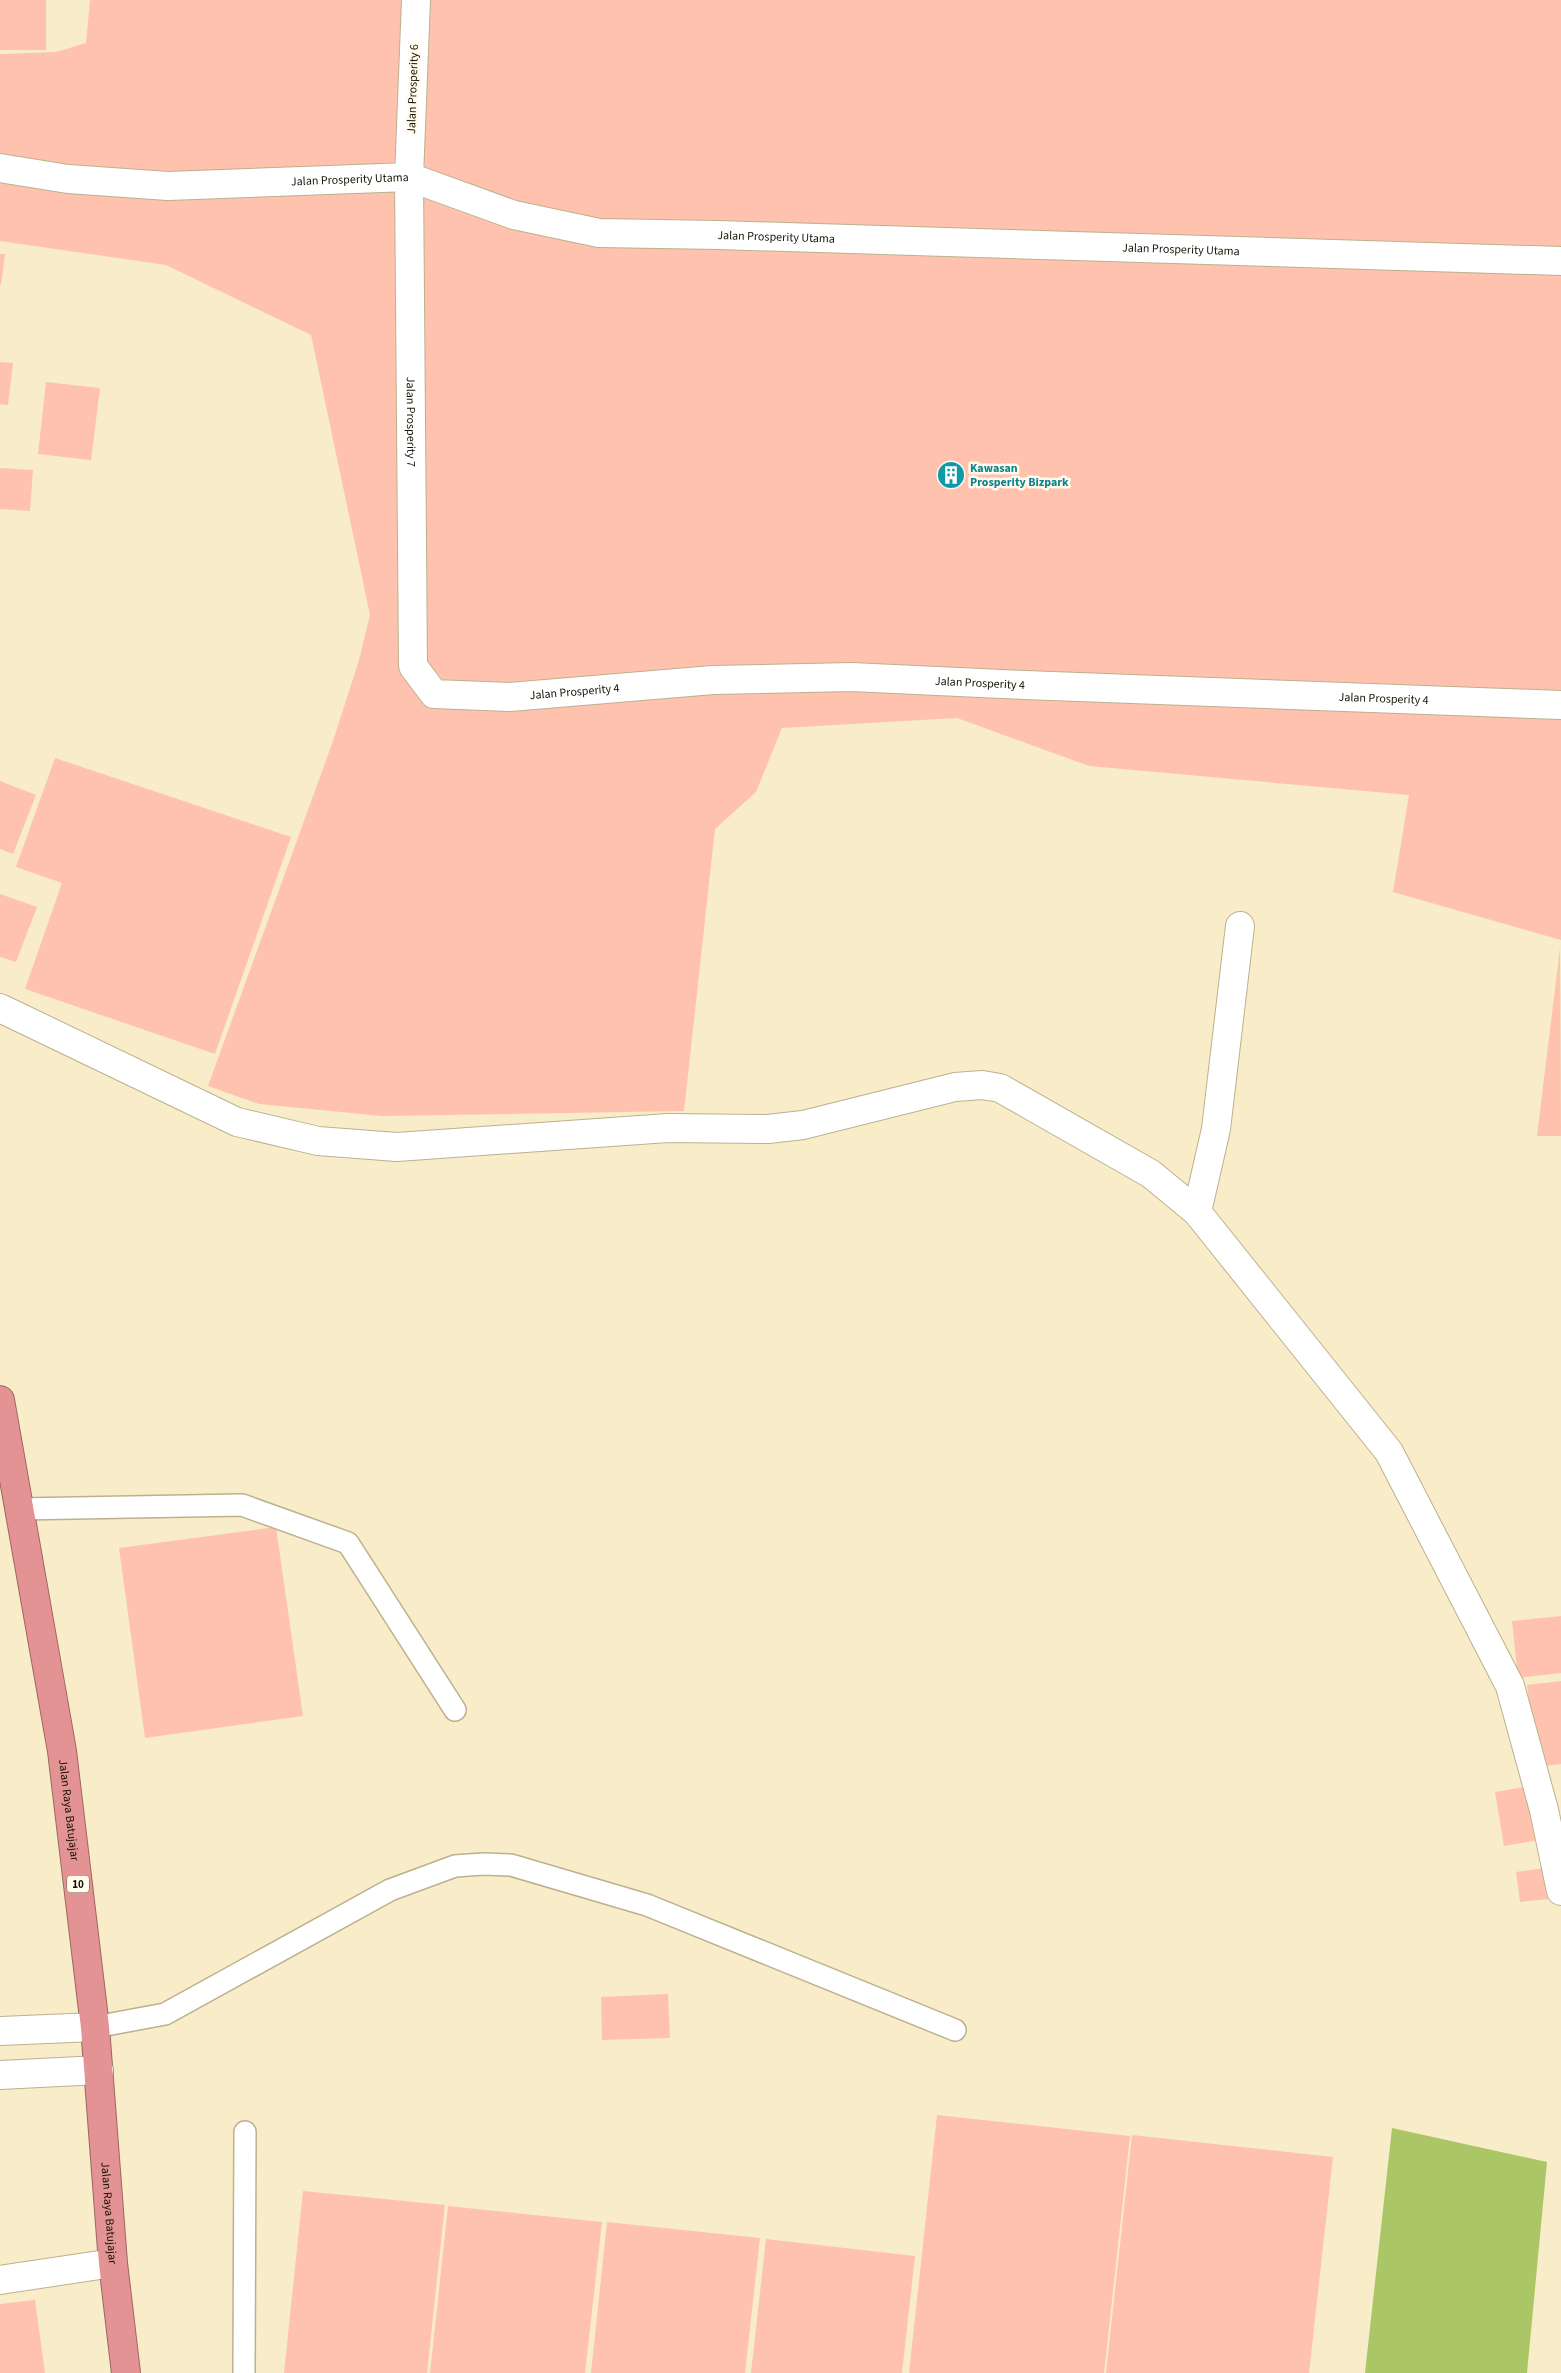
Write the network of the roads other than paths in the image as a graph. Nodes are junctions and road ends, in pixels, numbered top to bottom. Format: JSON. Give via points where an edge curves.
{"nodes":[{"id":1,"x":416,"y":0,"type":"edge"},
{"id":2,"x":0,"y":168,"type":"edge"},
{"id":3,"x":409,"y":177,"type":"junction"},
{"id":4,"x":1561,"y":261,"type":"edge"},
{"id":5,"x":413,"y":666,"type":"joint"},
{"id":6,"x":1561,"y":704,"type":"edge"},
{"id":7,"x":1240,"y":926,"type":"dead end"},
{"id":8,"x":0,"y":1008,"type":"edge"},
{"id":9,"x":1197,"y":1212,"type":"junction"},
{"id":10,"x":0,"y":1400,"type":"edge"},
{"id":11,"x":19,"y":1509,"type":"junction"},
{"id":12,"x":455,"y":1710,"type":"dead end"},
{"id":13,"x":1561,"y":1891,"type":"edge"},
{"id":14,"x":95,"y":2027,"type":"junction"},
{"id":15,"x":955,"y":2030,"type":"dead end"},
{"id":16,"x":0,"y":2031,"type":"edge"},
{"id":17,"x":99,"y":2070,"type":"junction"},
{"id":18,"x":0,"y":2074,"type":"edge"},
{"id":19,"x":245,"y":2132,"type":"dead end"},
{"id":20,"x":113,"y":2263,"type":"junction"},
{"id":21,"x":0,"y":2280,"type":"edge"},
{"id":22,"x":126,"y":2373,"type":"edge"},
{"id":23,"x":244,"y":2373,"type":"edge"}],
"edges":[{"from":1,"to":3,"type":"street","name":"Jalan Prosperity 6"},
{"from":2,"to":3,"type":"street","name":"Jalan Prosperity Utama","via":[[68,179],[168,186]]},
{"from":3,"to":4,"type":"street","name":"Jalan Prosperity Utama","via":[[514,215],[599,233]]},
{"from":3,"to":5,"type":"street","name":"Jalan Prosperity 7"},
{"from":5,"to":6,"type":"street","name":"Jalan Prosperity 4","via":[[434,694],[510,697],[713,680],[851,676]]},
{"from":7,"to":9,"type":"street","via":[[1216,1129]]},
{"from":8,"to":9,"type":"street","via":[[237,1122],[318,1141],[397,1147],[668,1128],[768,1129],[803,1125],[955,1087],[982,1085],[1000,1088],[1151,1174]]},
{"from":9,"to":13,"type":"street","via":[[1389,1452],[1510,1686],[1544,1810]]},
{"from":10,"to":11,"type":"highway","name":"Jalan Raya Batujajar","number":"10"},
{"from":11,"to":12,"type":"lane","via":[[242,1505],[348,1542]]},
{"from":11,"to":14,"type":"highway","name":"Jalan Raya Batujajar","number":"10","via":[[62,1751]]},
{"from":14,"to":15,"type":"lane","via":[[166,2014],[390,1890],[455,1866],[483,1864],[511,1865],[647,1905]]},
{"from":14,"to":16,"type":"street"},
{"from":14,"to":17,"type":"highway","name":"Jalan Raya Batujajar","number":"10"},
{"from":17,"to":18,"type":"street"},
{"from":17,"to":20,"type":"highway","name":"Jalan Raya Batujajar","number":"10"},
{"from":19,"to":23,"type":"lane"},
{"from":20,"to":21,"type":"street"},
{"from":20,"to":22,"type":"highway","name":"Jalan Raya Batujajar","number":"10"}]}
